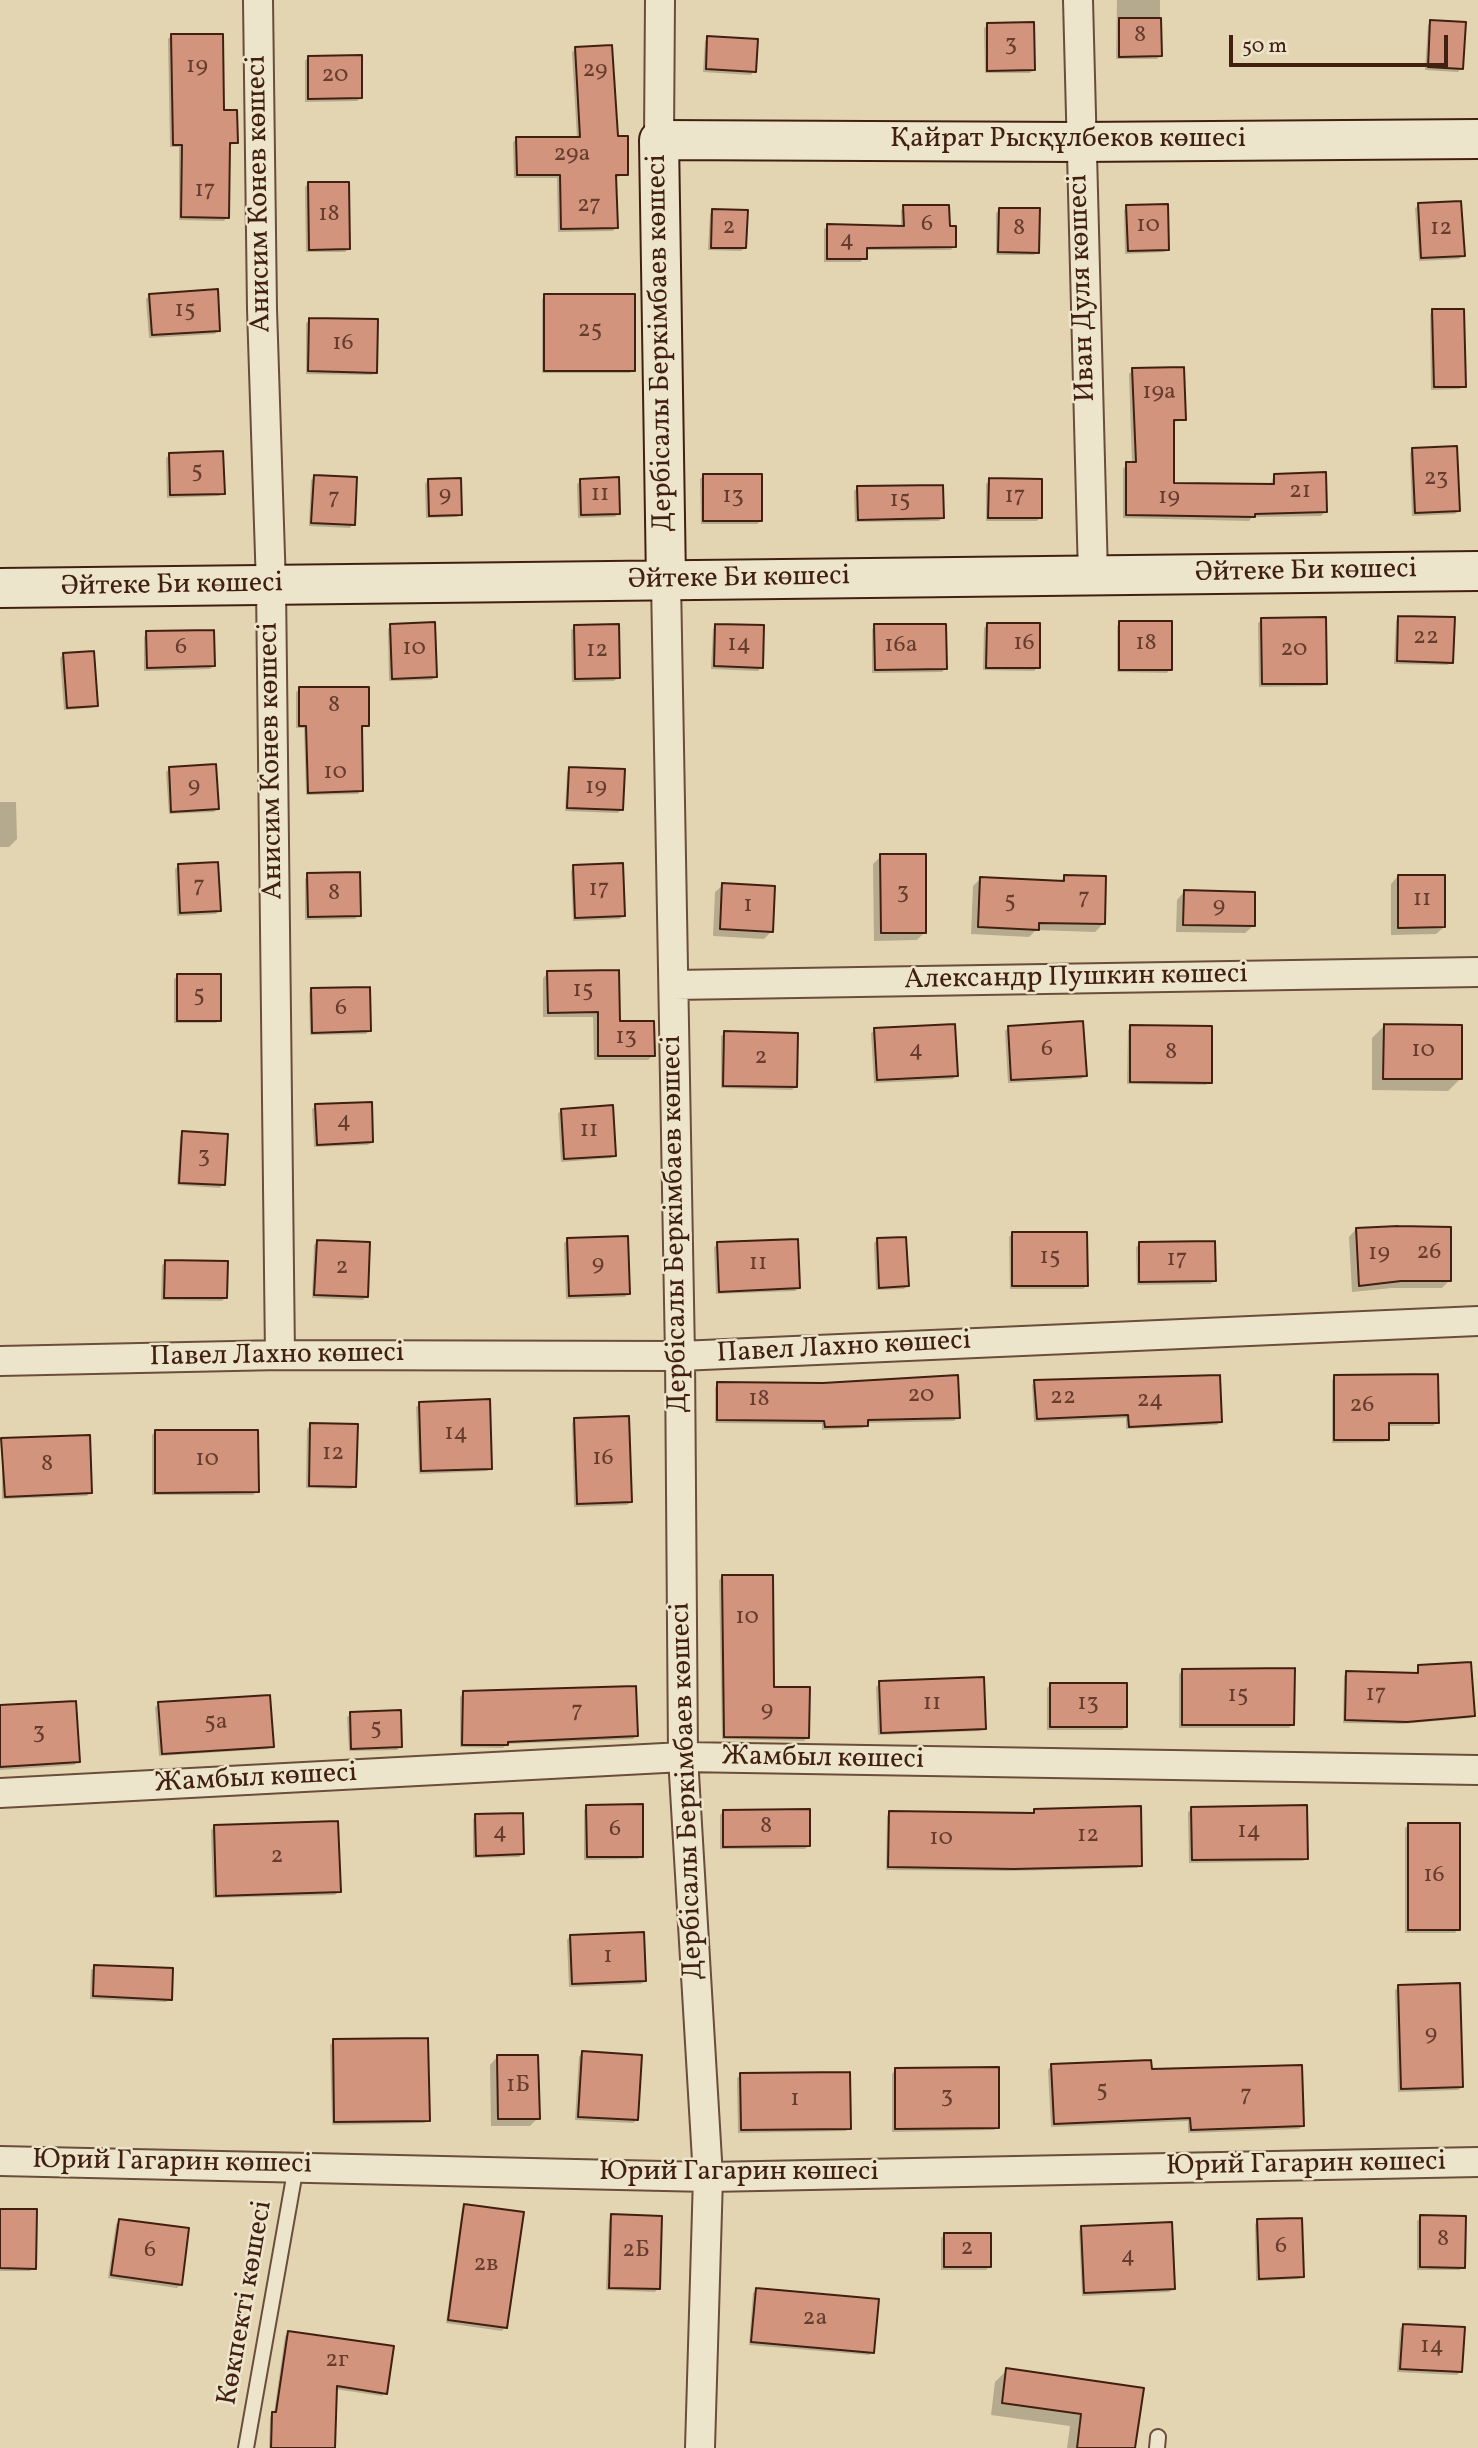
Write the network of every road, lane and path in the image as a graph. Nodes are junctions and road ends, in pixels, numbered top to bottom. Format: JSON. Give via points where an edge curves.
{"nodes":[{"id":1,"x":258,"y":0,"type":"edge"},
{"id":2,"x":660,"y":0,"type":"edge"},
{"id":3,"x":1078,"y":0,"type":"edge"},
{"id":4,"x":1478,"y":139,"type":"edge"},
{"id":5,"x":659,"y":140,"type":"junction"},
{"id":6,"x":1079,"y":142,"type":"junction"},
{"id":7,"x":1478,"y":572,"type":"edge"},
{"id":8,"x":1093,"y":576,"type":"junction"},
{"id":9,"x":666,"y":581,"type":"junction"},
{"id":10,"x":271,"y":586,"type":"junction"},
{"id":11,"x":0,"y":589,"type":"edge"},
{"id":12,"x":1478,"y":972,"type":"edge"},
{"id":13,"x":674,"y":985,"type":"junction"},
{"id":14,"x":1478,"y":1321,"type":"edge"},
{"id":15,"x":280,"y":1355,"type":"junction"},
{"id":16,"x":680,"y":1356,"type":"junction"},
{"id":17,"x":0,"y":1361,"type":"edge"},
{"id":18,"x":683,"y":1758,"type":"junction"},
{"id":19,"x":1478,"y":1770,"type":"edge"},
{"id":20,"x":0,"y":1793,"type":"edge"},
{"id":21,"x":0,"y":2161,"type":"edge"},
{"id":22,"x":1478,"y":2162,"type":"edge"},
{"id":23,"x":296,"y":2166,"type":"junction"},
{"id":24,"x":708,"y":2177,"type":"junction"},
{"id":25,"x":246,"y":2448,"type":"edge"},
{"id":26,"x":700,"y":2448,"type":"edge"}],
"edges":[{"from":1,"to":10,"type":"street","name":"Анисим Конев көшесі"},
{"from":2,"to":5,"type":"street","name":"Дербісалы Беркімбаев көшесі"},
{"from":3,"to":6,"type":"street","name":"Иван Дуля көшесі"},
{"from":4,"to":6,"type":"main road","name":"Қайрат Рысқұлбеков көшесі"},
{"from":5,"to":6,"type":"main road","name":"Қайрат Рысқұлбеков көшесі"},
{"from":5,"to":9,"type":"main road","name":"Дербісалы Беркімбаев көшесі"},
{"from":6,"to":8,"type":"street","name":"Иван Дуля көшесі"},
{"from":7,"to":8,"type":"main road","name":"Әйтеке Би көшесі"},
{"from":8,"to":9,"type":"main road","name":"Әйтеке Би көшесі"},
{"from":9,"to":10,"type":"main road","name":"Әйтеке Би көшесі"},
{"from":9,"to":13,"type":"street","name":"Дербісалы Беркімбаев көшесі"},
{"from":10,"to":11,"type":"main road","name":"Әйтеке Би көшесі"},
{"from":10,"to":15,"type":"street","name":"Анисим Конев көшесі"},
{"from":12,"to":13,"type":"street","name":"Александр Пушкин көшесі"},
{"from":13,"to":16,"type":"street","name":"Дербісалы Беркімбаев көшесі"},
{"from":14,"to":16,"type":"street","name":"Павел Лахно көшесі"},
{"from":15,"to":16,"type":"street","name":"Павел Лахно көшесі"},
{"from":15,"to":17,"type":"street","name":"Павел Лахно көшесі"},
{"from":16,"to":18,"type":"street","name":"Дербісалы Беркімбаев көшесі"},
{"from":18,"to":19,"type":"street","name":"Жамбыл көшесі"},
{"from":18,"to":20,"type":"street","name":"Жамбыл көшесі"},
{"from":18,"to":24,"type":"street","name":"Дербісалы Беркімбаев көшесі"},
{"from":21,"to":23,"type":"street","name":"Юрий Гагарин көшесі"},
{"from":22,"to":24,"type":"street","name":"Юрий Гагарин көшесі"},
{"from":23,"to":24,"type":"street","name":"Юрий Гагарин көшесі"},
{"from":23,"to":25,"type":"lane","name":"Көкпекті көшесі"},
{"from":24,"to":26,"type":"street","name":"Дербісалы Беркімбаев көшесі"}]}
